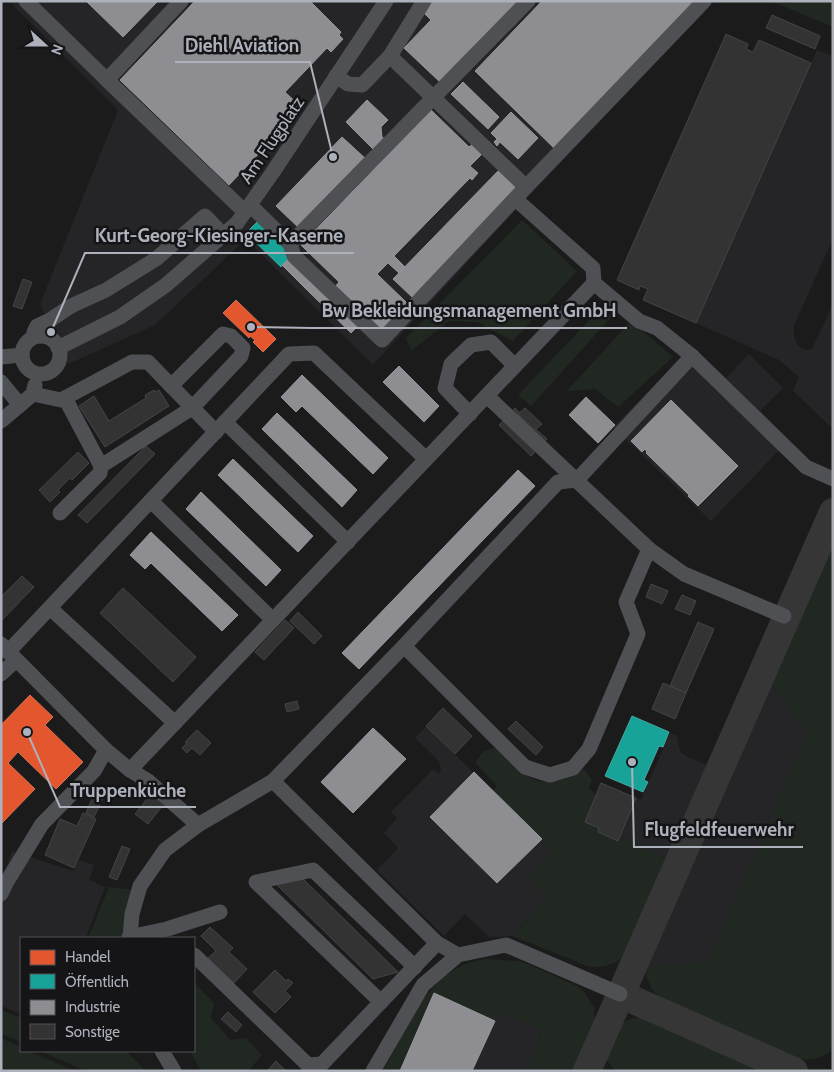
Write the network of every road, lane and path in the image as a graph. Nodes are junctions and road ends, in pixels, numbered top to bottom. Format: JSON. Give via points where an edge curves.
{"nodes":[{"id":1,"x":26,"y":1,"type":"edge"},
{"id":2,"x":181,"y":1,"type":"edge"},
{"id":3,"x":424,"y":1,"type":"edge"},
{"id":4,"x":528,"y":1,"type":"edge"},
{"id":5,"x":704,"y":1,"type":"edge"},
{"id":6,"x":382,"y":3,"type":"edge"},
{"id":7,"x":390,"y":56,"type":"junction"},
{"id":8,"x":336,"y":76,"type":"junction"},
{"id":9,"x":107,"y":80,"type":"junction"},
{"id":10,"x":434,"y":98,"type":"junction"},
{"id":11,"x":526,"y":187,"type":"junction"},
{"id":12,"x":521,"y":204,"type":"dead end"},
{"id":13,"x":244,"y":213,"type":"junction"},
{"id":14,"x":224,"y":236,"type":"junction"},
{"id":15,"x":290,"y":244,"type":"junction"},
{"id":16,"x":594,"y":283,"type":"junction"},
{"id":17,"x":34,"y":337,"type":"junction"},
{"id":18,"x":58,"y":348,"type":"junction"},
{"id":19,"x":22,"y":355,"type":"junction"},
{"id":20,"x":692,"y":356,"type":"junction"},
{"id":21,"x":1,"y":357,"type":"edge"},
{"id":22,"x":515,"y":366,"type":"junction"},
{"id":23,"x":38,"y":374,"type":"junction"},
{"id":24,"x":1,"y":382,"type":"edge"},
{"id":25,"x":171,"y":386,"type":"junction"},
{"id":26,"x":33,"y":394,"type":"junction"},
{"id":27,"x":487,"y":396,"type":"junction"},
{"id":28,"x":65,"y":398,"type":"junction"},
{"id":29,"x":1,"y":402,"type":"edge"},
{"id":30,"x":20,"y":405,"type":"junction"},
{"id":31,"x":192,"y":408,"type":"junction"},
{"id":32,"x":470,"y":414,"type":"junction"},
{"id":33,"x":1,"y":421,"type":"edge"},
{"id":34,"x":220,"y":427,"type":"junction"},
{"id":35,"x":426,"y":459,"type":"junction"},
{"id":36,"x":101,"y":466,"type":"junction"},
{"id":37,"x":833,"y":479,"type":"edge"},
{"id":38,"x":577,"y":480,"type":"junction"},
{"id":39,"x":151,"y":501,"type":"junction"},
{"id":40,"x":60,"y":514,"type":"dead end"},
{"id":41,"x":348,"y":542,"type":"junction"},
{"id":42,"x":649,"y":549,"type":"junction"},
{"id":43,"x":50,"y":608,"type":"junction"},
{"id":44,"x":784,"y":616,"type":"dead end"},
{"id":45,"x":274,"y":620,"type":"junction"},
{"id":46,"x":404,"y":646,"type":"junction"},
{"id":47,"x":9,"y":652,"type":"edge"},
{"id":48,"x":1,"y":674,"type":"edge"},
{"id":49,"x":175,"y":723,"type":"junction"},
{"id":50,"x":106,"y":750,"type":"junction"},
{"id":51,"x":130,"y":770,"type":"junction"},
{"id":52,"x":273,"y":781,"type":"junction"},
{"id":53,"x":198,"y":825,"type":"junction"},
{"id":54,"x":1,"y":894,"type":"edge"},
{"id":55,"x":220,"y":912,"type":"dead end"},
{"id":56,"x":172,"y":933,"type":"edge"},
{"id":57,"x":130,"y":937,"type":"edge"},
{"id":58,"x":437,"y":944,"type":"junction"},
{"id":59,"x":458,"y":955,"type":"junction"},
{"id":60,"x":195,"y":956,"type":"edge"},
{"id":61,"x":415,"y":967,"type":"junction"},
{"id":62,"x":620,"y":994,"type":"dead end"},
{"id":63,"x":381,"y":1002,"type":"junction"},
{"id":64,"x":163,"y":1052,"type":"edge"},
{"id":65,"x":174,"y":1071,"type":"edge"},
{"id":66,"x":373,"y":1071,"type":"edge"}],
"edges":[{"from":1,"to":9,"type":"street"},
{"from":2,"to":9,"type":"street"},
{"from":3,"to":7,"type":"street"},
{"from":4,"to":10,"type":"street"},
{"from":5,"to":11,"type":"street"},
{"from":6,"to":8,"type":"street","name":"Am Flugplatz"},
{"from":7,"to":8,"type":"street","via":[[362,85],[348,84]]},
{"from":7,"to":10,"type":"street"},
{"from":8,"to":13,"type":"street","name":"Am Flugplatz"},
{"from":9,"to":13,"type":"street"},
{"from":10,"to":11,"type":"street"},
{"from":10,"to":15,"type":"street"},
{"from":11,"to":15,"type":"street","via":[[382,340],[294,256]]},
{"from":12,"to":16,"type":"street","via":[[592,268]]},
{"from":13,"to":14,"type":"street","name":"Am Flugplatz"},
{"from":13,"to":15,"type":"street"},
{"from":14,"to":17,"type":"street","via":[[204,216],[156,259],[37,326]]},
{"from":14,"to":18,"type":"street","name":"Am Flugplatz","via":[[166,285],[120,317]]},
{"from":16,"to":20,"type":"street","via":[[639,321],[657,328]]},
{"from":16,"to":22,"type":"street"},
{"from":17,"to":18,"type":"street","via":[[51,339]]},
{"from":17,"to":19,"type":"street","via":[[25,344]]},
{"from":18,"to":23,"type":"street","via":[[57,364],[48,372]]},
{"from":19,"to":21,"type":"street"},
{"from":19,"to":23,"type":"street","via":[[26,367]]},
{"from":20,"to":37,"type":"street","via":[[806,467]]},
{"from":20,"to":38,"type":"street"},
{"from":22,"to":27,"type":"street"},
{"from":22,"to":32,"type":"street","via":[[491,342],[471,345],[451,364],[445,388]]},
{"from":23,"to":26,"type":"street"},
{"from":24,"to":30,"type":"street"},
{"from":25,"to":28,"type":"street","via":[[148,362],[132,362]]},
{"from":25,"to":31,"type":"street"},
{"from":25,"to":31,"type":"street","via":[[223,334],[231,336],[243,348],[241,356]]},
{"from":26,"to":28,"type":"street"},
{"from":26,"to":30,"type":"street"},
{"from":27,"to":32,"type":"street"},
{"from":27,"to":38,"type":"street"},
{"from":28,"to":36,"type":"street"},
{"from":29,"to":33,"type":"street","via":[[4,406]]},
{"from":30,"to":33,"type":"street"},
{"from":31,"to":34,"type":"street"},
{"from":31,"to":36,"type":"street"},
{"from":32,"to":35,"type":"street"},
{"from":34,"to":35,"type":"street","via":[[289,354],[314,353]]},
{"from":34,"to":39,"type":"street"},
{"from":34,"to":41,"type":"street"},
{"from":35,"to":41,"type":"street"},
{"from":36,"to":40,"type":"street","via":[[100,473]]},
{"from":38,"to":42,"type":"street"},
{"from":38,"to":46,"type":"street","via":[[558,482]]},
{"from":39,"to":43,"type":"street"},
{"from":39,"to":45,"type":"street"},
{"from":41,"to":45,"type":"street"},
{"from":42,"to":44,"type":"street","via":[[684,574]]},
{"from":42,"to":46,"type":"street","via":[[626,602],[638,634],[589,749],[573,768],[550,775],[525,767]]},
{"from":43,"to":47,"type":"street"},
{"from":43,"to":49,"type":"street"},
{"from":45,"to":49,"type":"street"},
{"from":46,"to":52,"type":"street"},
{"from":47,"to":48,"type":"street"},
{"from":47,"to":50,"type":"street"},
{"from":49,"to":51,"type":"street"},
{"from":50,"to":51,"type":"street"},
{"from":50,"to":54,"type":"street","via":[[94,771],[42,824]]},
{"from":51,"to":53,"type":"street","via":[[148,781]]},
{"from":52,"to":53,"type":"street"},
{"from":52,"to":58,"type":"street"},
{"from":53,"to":57,"type":"street","via":[[165,850],[140,886]]},
{"from":55,"to":56,"type":"street"},
{"from":56,"to":57,"type":"street"},
{"from":58,"to":59,"type":"street"},
{"from":58,"to":61,"type":"street"},
{"from":59,"to":62,"type":"street","via":[[506,945]]},
{"from":59,"to":66,"type":"street","via":[[423,985]]},
{"from":60,"to":63,"type":"street","via":[[308,1065],[322,1064]]},
{"from":61,"to":63,"type":"street"},
{"from":61,"to":63,"type":"street","via":[[313,870],[256,882]]},
{"from":64,"to":65,"type":"street"}]}
